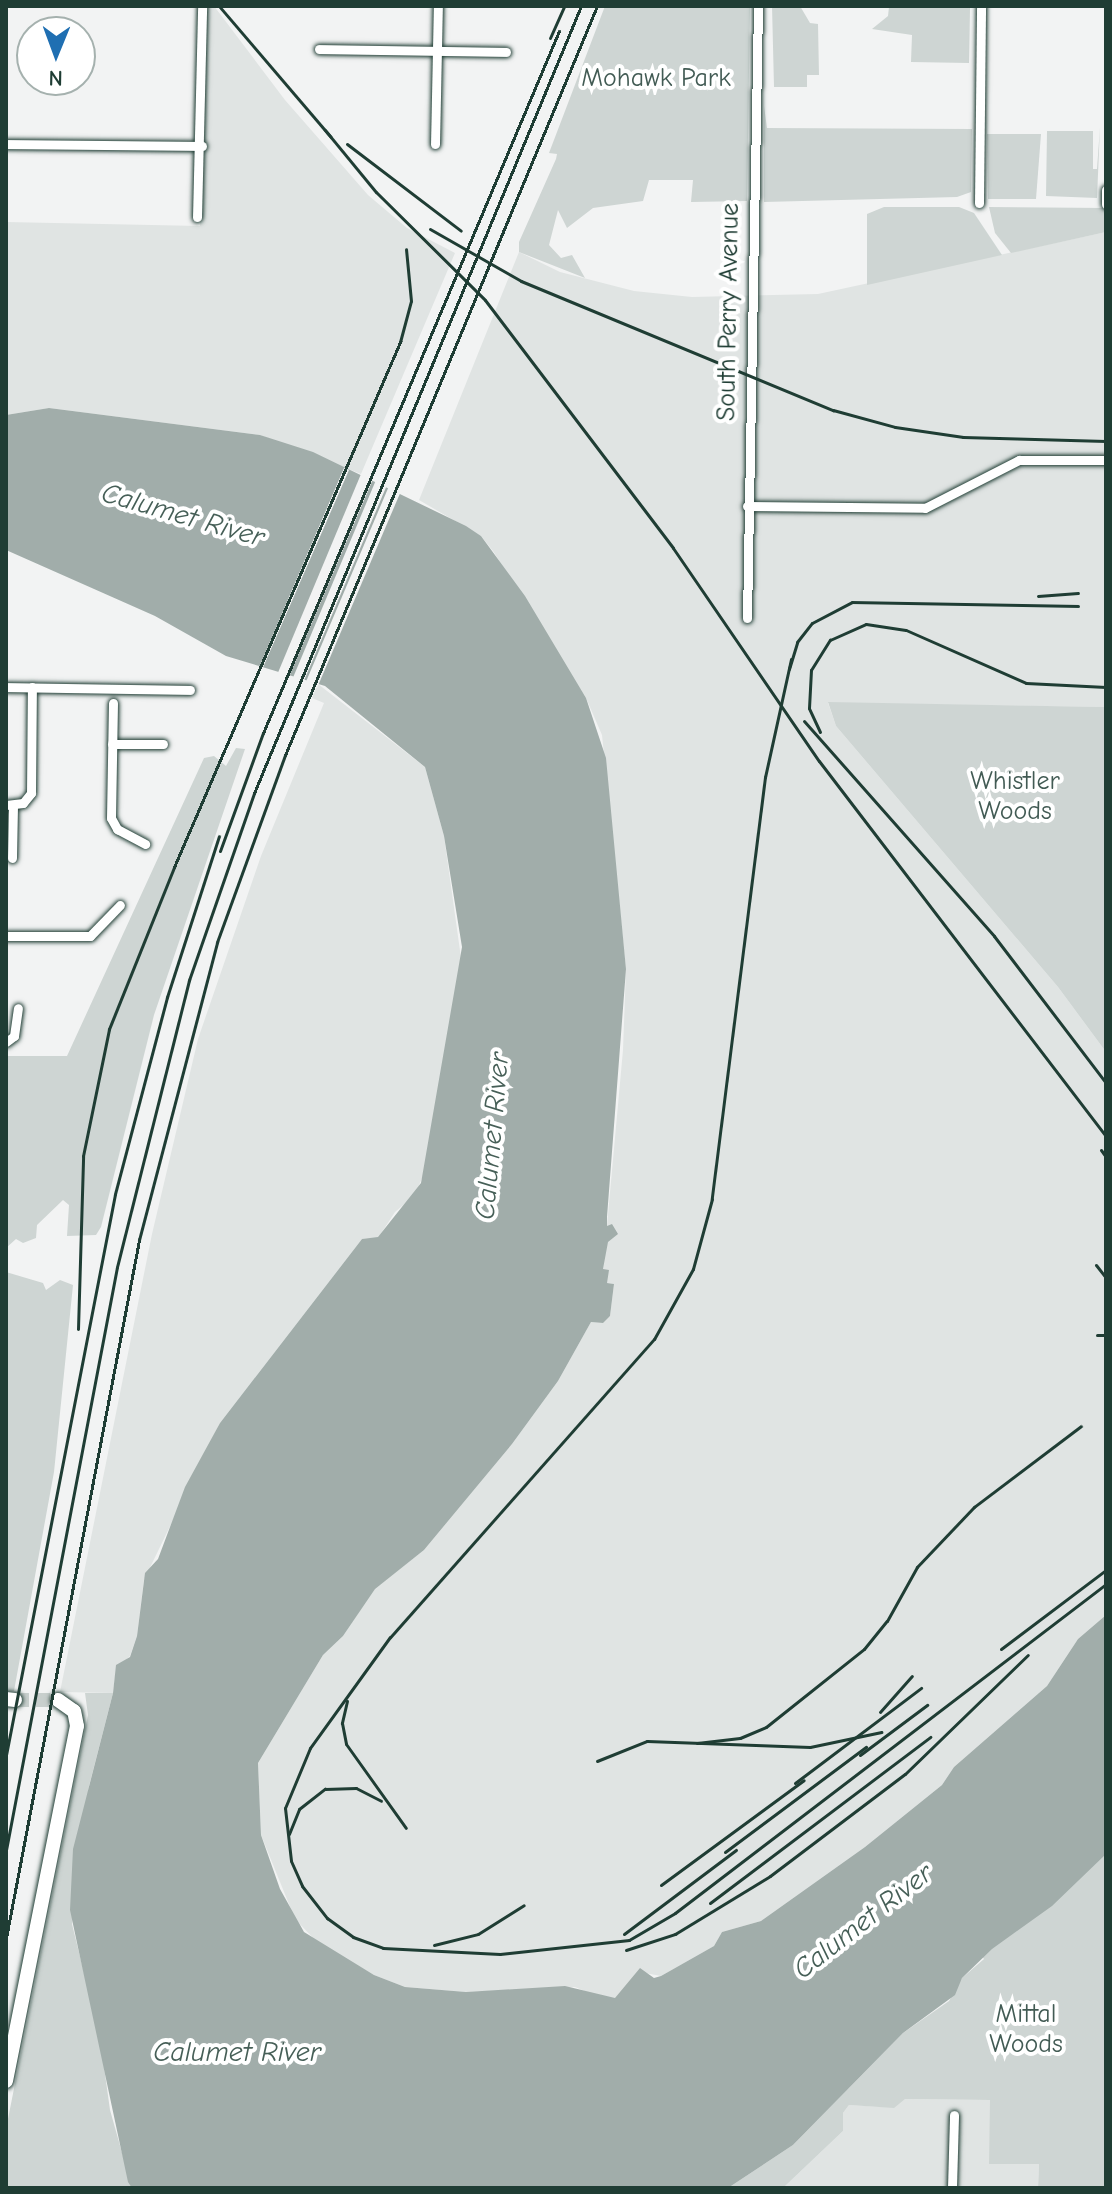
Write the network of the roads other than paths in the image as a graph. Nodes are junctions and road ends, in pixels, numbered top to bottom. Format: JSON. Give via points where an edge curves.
{"nodes":[{"id":1,"x":202,"y":6,"type":"edge"},
{"id":2,"x":438,"y":6,"type":"edge"},
{"id":3,"x":758,"y":6,"type":"edge"},
{"id":4,"x":981,"y":6,"type":"edge"},
{"id":5,"x":319,"y":49,"type":"dead end"},
{"id":6,"x":437,"y":51,"type":"junction"},
{"id":7,"x":506,"y":52,"type":"dead end"},
{"id":8,"x":6,"y":144,"type":"edge"},
{"id":9,"x":435,"y":144,"type":"dead end"},
{"id":10,"x":202,"y":146,"type":"junction"},
{"id":11,"x":1106,"y":190,"type":"edge"},
{"id":12,"x":979,"y":203,"type":"dead end"},
{"id":13,"x":1106,"y":204,"type":"edge"},
{"id":14,"x":197,"y":217,"type":"dead end"},
{"id":15,"x":1106,"y":460,"type":"edge"},
{"id":16,"x":747,"y":506,"type":"junction"},
{"id":17,"x":747,"y":618,"type":"dead end"},
{"id":18,"x":6,"y":687,"type":"edge"},
{"id":19,"x":32,"y":687,"type":"junction"},
{"id":20,"x":190,"y":690,"type":"dead end"},
{"id":21,"x":113,"y":703,"type":"dead end"},
{"id":22,"x":112,"y":744,"type":"junction"},
{"id":23,"x":163,"y":744,"type":"dead end"},
{"id":24,"x":10,"y":805,"type":"edge"},
{"id":25,"x":145,"y":844,"type":"dead end"},
{"id":26,"x":12,"y":858,"type":"dead end"},
{"id":27,"x":120,"y":905,"type":"dead end"},
{"id":28,"x":6,"y":936,"type":"edge"},
{"id":29,"x":18,"y":1008,"type":"dead end"},
{"id":30,"x":6,"y":1042,"type":"edge"},
{"id":31,"x":57,"y":1704,"type":"dead end"},
{"id":32,"x":6,"y":2081,"type":"edge"},
{"id":33,"x":954,"y":2115,"type":"dead end"},
{"id":34,"x":952,"y":2188,"type":"edge"}],
"edges":[{"from":1,"to":10,"type":"street"},
{"from":2,"to":6,"type":"street"},
{"from":3,"to":16,"type":"street","name":"South Perry Avenue"},
{"from":4,"to":12,"type":"street"},
{"from":5,"to":6,"type":"street"},
{"from":6,"to":7,"type":"street"},
{"from":6,"to":9,"type":"street"},
{"from":8,"to":10,"type":"street"},
{"from":10,"to":14,"type":"street"},
{"from":11,"to":13,"type":"street"},
{"from":15,"to":16,"type":"street","via":[[1019,460],[925,508]]},
{"from":16,"to":17,"type":"street","name":"South Perry Avenue"},
{"from":18,"to":19,"type":"street"},
{"from":19,"to":20,"type":"street"},
{"from":19,"to":24,"type":"street","via":[[32,789],[27,800]]},
{"from":21,"to":22,"type":"street"},
{"from":22,"to":23,"type":"street"},
{"from":22,"to":25,"type":"street","via":[[111,818],[117,829]]},
{"from":24,"to":26,"type":"street"},
{"from":27,"to":28,"type":"street","via":[[90,936]]},
{"from":29,"to":30,"type":"street","via":[[14,1036]]},
{"from":31,"to":32,"type":"main road","via":[[74,1711],[77,1726]]},
{"from":33,"to":34,"type":"street"}]}
